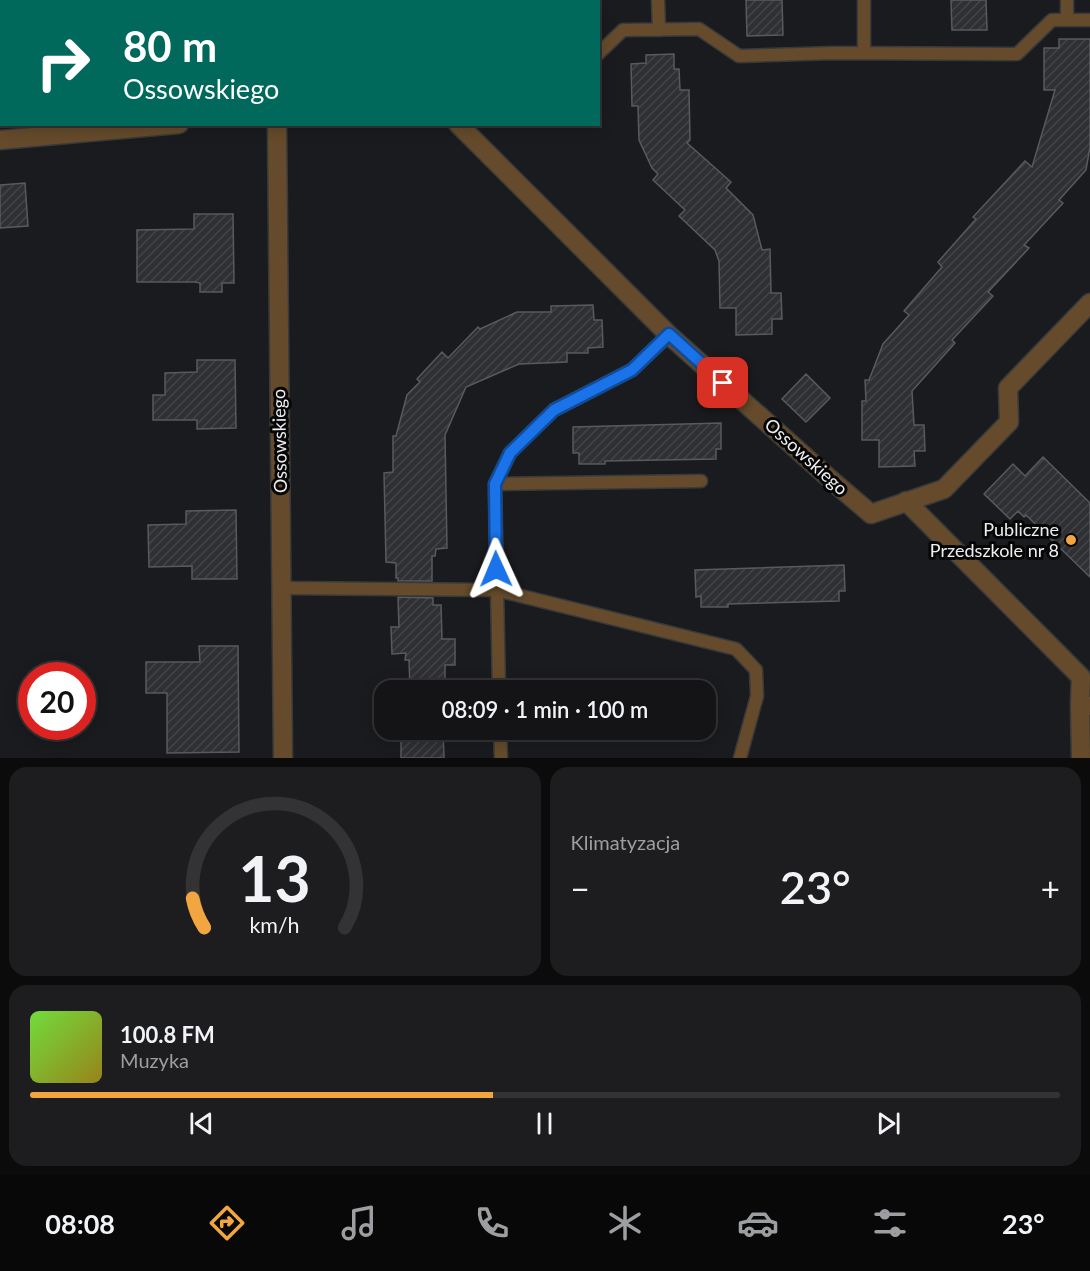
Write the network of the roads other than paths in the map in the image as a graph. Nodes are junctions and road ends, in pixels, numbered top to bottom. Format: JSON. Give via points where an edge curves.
{"nodes":[{"id":1,"x":658,"y":0,"type":"edge"},
{"id":2,"x":864,"y":0,"type":"edge"},
{"id":3,"x":1066,"y":0,"type":"edge"},
{"id":4,"x":1067,"y":20,"type":"junction"},
{"id":5,"x":1090,"y":20,"type":"edge"},
{"id":6,"x":659,"y":30,"type":"junction"},
{"id":7,"x":600,"y":52,"type":"edge"},
{"id":8,"x":864,"y":53,"type":"junction"},
{"id":9,"x":157,"y":126,"type":"edge"},
{"id":10,"x":277,"y":126,"type":"edge"},
{"id":11,"x":460,"y":126,"type":"edge"},
{"id":12,"x":0,"y":140,"type":"edge"},
{"id":13,"x":1090,"y":303,"type":"edge"},
{"id":14,"x":669,"y":334,"type":"junction"},
{"id":15,"x":701,"y":481,"type":"dead end"},
{"id":16,"x":495,"y":484,"type":"junction"},
{"id":17,"x":906,"y":501,"type":"junction"},
{"id":18,"x":282,"y":588,"type":"junction"},
{"id":19,"x":497,"y":590,"type":"junction"},
{"id":20,"x":500,"y":680,"type":"edge"},
{"id":21,"x":1085,"y":706,"type":"edge"},
{"id":22,"x":500,"y":740,"type":"edge"},
{"id":23,"x":284,"y":758,"type":"edge"},
{"id":24,"x":501,"y":758,"type":"edge"},
{"id":25,"x":740,"y":758,"type":"edge"},
{"id":26,"x":1081,"y":758,"type":"edge"}],
"edges":[{"from":1,"to":6,"type":"lane"},
{"from":2,"to":8,"type":"lane"},
{"from":3,"to":4,"type":"lane"},
{"from":4,"to":5,"type":"lane"},
{"from":4,"to":8,"type":"lane","via":[[1052,20],[1017,54]]},
{"from":6,"to":7,"type":"lane","via":[[623,30]]},
{"from":6,"to":8,"type":"lane","via":[[699,29],[739,56]]},
{"from":9,"to":12,"type":"street"},
{"from":10,"to":18,"type":"street","name":"Ossowskiego"},
{"from":11,"to":14,"type":"street","name":"Ossowskiego"},
{"from":13,"to":17,"type":"street","name":"Ossowskiego","via":[[1008,388],[1009,422],[944,489]]},
{"from":14,"to":16,"type":"lane","via":[[632,370],[554,410],[510,453]]},
{"from":14,"to":17,"type":"street","name":"Ossowskiego","via":[[871,514]]},
{"from":15,"to":16,"type":"lane"},
{"from":16,"to":19,"type":"lane"},
{"from":17,"to":21,"type":"street","via":[[1081,677]]},
{"from":18,"to":19,"type":"lane"},
{"from":18,"to":23,"type":"street","name":"Ossowskiego"},
{"from":19,"to":20,"type":"lane"},
{"from":19,"to":25,"type":"lane","via":[[736,649],[756,670],[757,696]]},
{"from":21,"to":26,"type":"street"},
{"from":22,"to":24,"type":"lane"}]}
